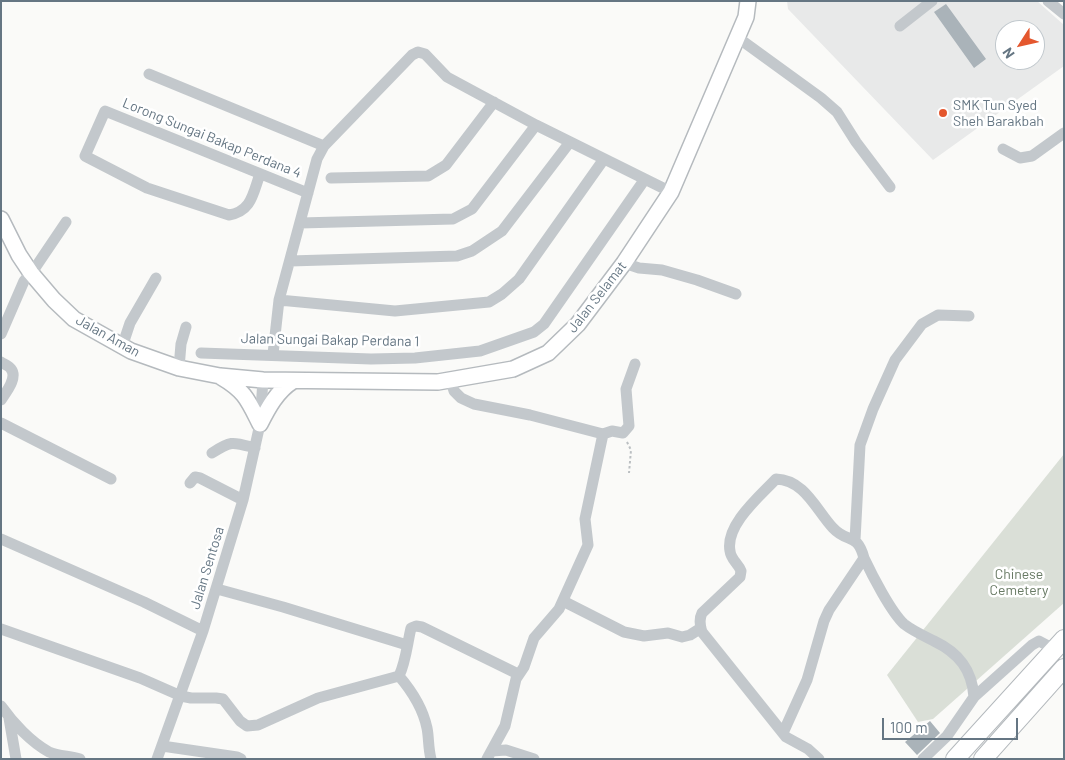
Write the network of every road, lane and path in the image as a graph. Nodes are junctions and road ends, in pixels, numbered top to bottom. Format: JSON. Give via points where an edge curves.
{"nodes":[{"id":1,"x":748,"y":1,"type":"edge"},
{"id":2,"x":932,"y":1,"type":"edge"},
{"id":3,"x":1048,"y":1,"type":"edge"},
{"id":4,"x":1064,"y":14,"type":"edge"},
{"id":5,"x":900,"y":26,"type":"dead end"},
{"id":6,"x":737,"y":37,"type":"junction"},
{"id":7,"x":149,"y":74,"type":"dead end"},
{"id":8,"x":494,"y":102,"type":"junction"},
{"id":9,"x":536,"y":125,"type":"junction"},
{"id":10,"x":1064,"y":133,"type":"edge"},
{"id":11,"x":570,"y":142,"type":"junction"},
{"id":12,"x":324,"y":146,"type":"junction"},
{"id":13,"x":1003,"y":150,"type":"dead end"},
{"id":14,"x":604,"y":159,"type":"junction"},
{"id":15,"x":260,"y":174,"type":"junction"},
{"id":16,"x":331,"y":178,"type":"dead end"},
{"id":17,"x":645,"y":179,"type":"junction"},
{"id":18,"x":890,"y":187,"type":"dead end"},
{"id":19,"x":671,"y":192,"type":"junction"},
{"id":20,"x":308,"y":193,"type":"junction"},
{"id":21,"x":1,"y":220,"type":"edge"},
{"id":22,"x":66,"y":222,"type":"dead end"},
{"id":23,"x":300,"y":223,"type":"junction"},
{"id":24,"x":290,"y":261,"type":"junction"},
{"id":25,"x":624,"y":263,"type":"junction"},
{"id":26,"x":31,"y":273,"type":"junction"},
{"id":27,"x":156,"y":278,"type":"dead end"},
{"id":28,"x":736,"y":294,"type":"dead end"},
{"id":29,"x":279,"y":300,"type":"junction"},
{"id":30,"x":969,"y":316,"type":"dead end"},
{"id":31,"x":186,"y":328,"type":"dead end"},
{"id":32,"x":1,"y":334,"type":"edge"},
{"id":33,"x":122,"y":347,"type":"junction"},
{"id":34,"x":201,"y":353,"type":"dead end"},
{"id":35,"x":273,"y":354,"type":"junction"},
{"id":36,"x":1,"y":362,"type":"edge"},
{"id":37,"x":635,"y":364,"type":"dead end"},
{"id":38,"x":179,"y":368,"type":"junction"},
{"id":39,"x":220,"y":376,"type":"junction"},
{"id":40,"x":263,"y":380,"type":"junction"},
{"id":41,"x":293,"y":381,"type":"junction"},
{"id":42,"x":451,"y":381,"type":"junction"},
{"id":43,"x":1,"y":400,"type":"edge"},
{"id":44,"x":1,"y":423,"type":"edge"},
{"id":45,"x":260,"y":424,"type":"junction"},
{"id":46,"x":623,"y":433,"type":"junction"},
{"id":47,"x":603,"y":434,"type":"junction"},
{"id":48,"x":255,"y":448,"type":"junction"},
{"id":49,"x":212,"y":453,"type":"dead end"},
{"id":50,"x":629,"y":473,"type":"dead end"},
{"id":51,"x":111,"y":479,"type":"dead end"},
{"id":52,"x":190,"y":483,"type":"dead end"},
{"id":53,"x":243,"y":500,"type":"junction"},
{"id":54,"x":1,"y":539,"type":"edge"},
{"id":55,"x":856,"y":540,"type":"junction"},
{"id":56,"x":864,"y":558,"type":"junction"},
{"id":57,"x":217,"y":589,"type":"junction"},
{"id":58,"x":562,"y":601,"type":"junction"},
{"id":59,"x":701,"y":628,"type":"junction"},
{"id":60,"x":1,"y":629,"type":"edge"},
{"id":61,"x":203,"y":631,"type":"junction"},
{"id":62,"x":1059,"y":644,"type":"edge"},
{"id":63,"x":407,"y":645,"type":"junction"},
{"id":64,"x":518,"y":674,"type":"junction"},
{"id":65,"x":1062,"y":675,"type":"edge"},
{"id":66,"x":399,"y":676,"type":"junction"},
{"id":67,"x":181,"y":696,"type":"junction"},
{"id":68,"x":974,"y":697,"type":"junction"},
{"id":69,"x":1,"y":706,"type":"edge"},
{"id":70,"x":9,"y":718,"type":"junction"},
{"id":71,"x":783,"y":733,"type":"junction"},
{"id":72,"x":162,"y":746,"type":"junction"},
{"id":73,"x":490,"y":755,"type":"edge"},
{"id":74,"x":46,"y":756,"type":"edge"},
{"id":75,"x":16,"y":759,"type":"edge"},
{"id":76,"x":80,"y":759,"type":"edge"},
{"id":77,"x":157,"y":759,"type":"edge"},
{"id":78,"x":241,"y":759,"type":"edge"},
{"id":79,"x":431,"y":759,"type":"edge"},
{"id":80,"x":534,"y":759,"type":"edge"},
{"id":81,"x":819,"y":759,"type":"edge"},
{"id":82,"x":923,"y":759,"type":"edge"},
{"id":83,"x":955,"y":759,"type":"edge"},
{"id":84,"x":983,"y":759,"type":"edge"}],
"edges":[{"from":1,"to":6,"type":"main road","name":"Jalan Selamat","via":[[746,17]]},
{"from":2,"to":5,"type":"street"},
{"from":3,"to":4,"type":"street"},
{"from":6,"to":18,"type":"street","via":[[837,112]]},
{"from":6,"to":19,"type":"main road","name":"Jalan Selamat"},
{"from":7,"to":12,"type":"street"},
{"from":8,"to":9,"type":"street"},
{"from":8,"to":12,"type":"street","via":[[447,77],[418,52]]},
{"from":8,"to":16,"type":"street","via":[[446,165],[428,176]]},
{"from":9,"to":11,"type":"street"},
{"from":9,"to":23,"type":"street","via":[[472,208],[452,219]]},
{"from":10,"to":13,"type":"street","via":[[1032,156],[1020,158]]},
{"from":11,"to":14,"type":"street"},
{"from":11,"to":24,"type":"street","via":[[502,232],[472,251],[457,256]]},
{"from":12,"to":20,"type":"street"},
{"from":14,"to":17,"type":"street"},
{"from":14,"to":29,"type":"street","via":[[519,279],[489,302],[395,311]]},
{"from":15,"to":15,"type":"street","name":"Lorong Sungai Bakap Perdana 4","via":[[106,112],[85,156],[146,188],[229,215],[244,210],[248,205]]},
{"from":15,"to":20,"type":"street","name":"Lorong Sungai Bakap Perdana 4"},
{"from":17,"to":19,"type":"street"},
{"from":17,"to":35,"type":"street","name":"Jalan Sungai Bakap Perdana 1","via":[[544,324],[534,332],[480,351],[448,356],[371,359]]},
{"from":19,"to":25,"type":"main road","name":"Jalan Selamat"},
{"from":20,"to":23,"type":"street"},
{"from":21,"to":26,"type":"main road","name":"Jalan Aman"},
{"from":22,"to":26,"type":"street"},
{"from":23,"to":24,"type":"street"},
{"from":24,"to":29,"type":"street"},
{"from":25,"to":28,"type":"street","via":[[662,270]]},
{"from":25,"to":42,"type":"main road","name":"Jalan Selamat","via":[[578,324],[548,353],[513,369]]},
{"from":26,"to":32,"type":"street","via":[[24,281]]},
{"from":26,"to":33,"type":"main road","name":"Jalan Aman","via":[[74,319]]},
{"from":27,"to":33,"type":"street","via":[[130,323]]},
{"from":29,"to":35,"type":"street"},
{"from":30,"to":55,"type":"street","via":[[938,315],[922,324],[895,360],[860,445]]},
{"from":31,"to":38,"type":"street"},
{"from":33,"to":38,"type":"main road","name":"Jalan Aman"},
{"from":34,"to":35,"type":"street","name":"Jalan Sungai Bakap Perdana 1"},
{"from":36,"to":43,"type":"street","via":[[13,372],[13,379]]},
{"from":37,"to":46,"type":"street","via":[[626,389],[629,426]]},
{"from":38,"to":39,"type":"main road","name":"Jalan Aman"},
{"from":39,"to":40,"type":"main road","name":"Jalan Aman"},
{"from":39,"to":45,"type":"main road","via":[[242,390]]},
{"from":40,"to":41,"type":"main road","name":"Jalan Selamat"},
{"from":40,"to":45,"type":"street","name":"Jalan Sentosa"},
{"from":41,"to":42,"type":"main road","name":"Jalan Selamat"},
{"from":41,"to":45,"type":"main road","via":[[274,399]]},
{"from":42,"to":47,"type":"street","via":[[454,391],[474,404]]},
{"from":44,"to":51,"type":"street"},
{"from":45,"to":48,"type":"street","name":"Jalan Sentosa"},
{"from":46,"to":47,"type":"street","via":[[612,431]]},
{"from":46,"to":50,"type":"path","via":[[631,450]]},
{"from":47,"to":58,"type":"street","via":[[586,519],[588,546]]},
{"from":48,"to":49,"type":"street","via":[[233,442]]},
{"from":48,"to":53,"type":"street","name":"Jalan Sentosa"},
{"from":52,"to":53,"type":"street","via":[[196,477],[200,478]]},
{"from":53,"to":57,"type":"street","name":"Jalan Sentosa"},
{"from":54,"to":61,"type":"street"},
{"from":55,"to":56,"type":"street"},
{"from":55,"to":59,"type":"street","via":[[840,535],[793,482],[776,479],[741,515],[729,542],[732,559],[741,571],[740,577],[702,613]]},
{"from":56,"to":68,"type":"street","via":[[903,623],[953,652],[969,671]]},
{"from":56,"to":71,"type":"street","via":[[829,610],[807,680]]},
{"from":57,"to":61,"type":"street","name":"Jalan Sentosa"},
{"from":57,"to":63,"type":"street"},
{"from":58,"to":59,"type":"street","via":[[624,632],[644,636],[668,634],[682,637]]},
{"from":58,"to":64,"type":"street","via":[[534,638],[529,657]]},
{"from":59,"to":71,"type":"street"},
{"from":60,"to":67,"type":"street","via":[[140,678]]},
{"from":61,"to":67,"type":"street","name":"Jalan Sentosa"},
{"from":62,"to":68,"type":"street","via":[[1039,641],[1032,645]]},
{"from":62,"to":83,"type":"highway"},
{"from":63,"to":64,"type":"street","via":[[411,628],[422,627]]},
{"from":63,"to":66,"type":"street","via":[[405,664]]},
{"from":64,"to":73,"type":"street","via":[[505,726]]},
{"from":65,"to":84,"type":"highway"},
{"from":66,"to":67,"type":"street","via":[[318,698],[258,725],[247,726],[223,699]]},
{"from":66,"to":79,"type":"street","via":[[422,714]]},
{"from":67,"to":72,"type":"street","name":"Jalan Sentosa"},
{"from":68,"to":82,"type":"street","via":[[947,736]]},
{"from":69,"to":70,"type":"street"},
{"from":70,"to":74,"type":"street"},
{"from":70,"to":75,"type":"street"},
{"from":71,"to":81,"type":"street"},
{"from":72,"to":77,"type":"street","name":"Jalan Sentosa"},
{"from":72,"to":78,"type":"street"},
{"from":73,"to":80,"type":"street","via":[[506,750]]},
{"from":74,"to":76,"type":"street"}]}
